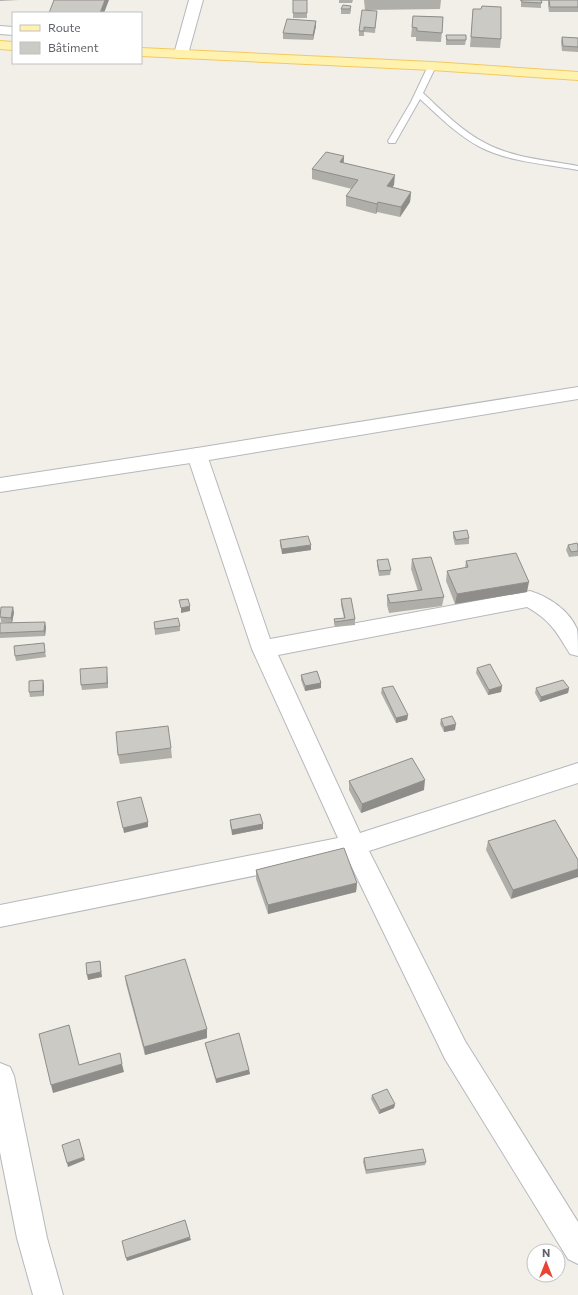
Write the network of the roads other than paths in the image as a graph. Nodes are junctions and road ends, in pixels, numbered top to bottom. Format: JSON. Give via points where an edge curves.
{"nodes":[{"id":1,"x":196,"y":0,"type":"edge"},
{"id":2,"x":0,"y":30,"type":"edge"},
{"id":3,"x":12,"y":31,"type":"edge"},
{"id":4,"x":0,"y":45,"type":"edge"},
{"id":5,"x":12,"y":46,"type":"edge"},
{"id":6,"x":142,"y":52,"type":"edge"},
{"id":7,"x":181,"y":54,"type":"junction"},
{"id":8,"x":432,"y":66,"type":"junction"},
{"id":9,"x":578,"y":76,"type":"edge"},
{"id":10,"x":419,"y":93,"type":"junction"},
{"id":11,"x":392,"y":141,"type":"dead end"},
{"id":12,"x":578,"y":168,"type":"edge"},
{"id":13,"x":578,"y":393,"type":"edge"},
{"id":14,"x":197,"y":455,"type":"junction"},
{"id":15,"x":0,"y":485,"type":"edge"},
{"id":16,"x":578,"y":648,"type":"edge"},
{"id":17,"x":263,"y":649,"type":"junction"},
{"id":18,"x":578,"y":772,"type":"edge"},
{"id":19,"x":354,"y":845,"type":"junction"},
{"id":20,"x":0,"y":918,"type":"edge"},
{"id":21,"x":0,"y":1076,"type":"edge"},
{"id":22,"x":578,"y":1249,"type":"edge"},
{"id":23,"x":48,"y":1295,"type":"edge"}],
"edges":[{"from":1,"to":7,"type":"street"},
{"from":2,"to":3,"type":"street"},
{"from":4,"to":5,"type":"main road"},
{"from":6,"to":7,"type":"main road"},
{"from":7,"to":8,"type":"main road"},
{"from":8,"to":9,"type":"main road"},
{"from":8,"to":10,"type":"lane"},
{"from":10,"to":11,"type":"lane"},
{"from":10,"to":12,"type":"lane","via":[[449,121],[483,145],[500,152]]},
{"from":13,"to":14,"type":"street"},
{"from":14,"to":15,"type":"street"},
{"from":14,"to":17,"type":"street"},
{"from":16,"to":17,"type":"street","via":[[552,612],[530,599]]},
{"from":17,"to":19,"type":"street"},
{"from":18,"to":19,"type":"street"},
{"from":19,"to":20,"type":"street"},
{"from":19,"to":22,"type":"street","via":[[456,1050]]},
{"from":21,"to":23,"type":"street","via":[[23,1199]]}]}
